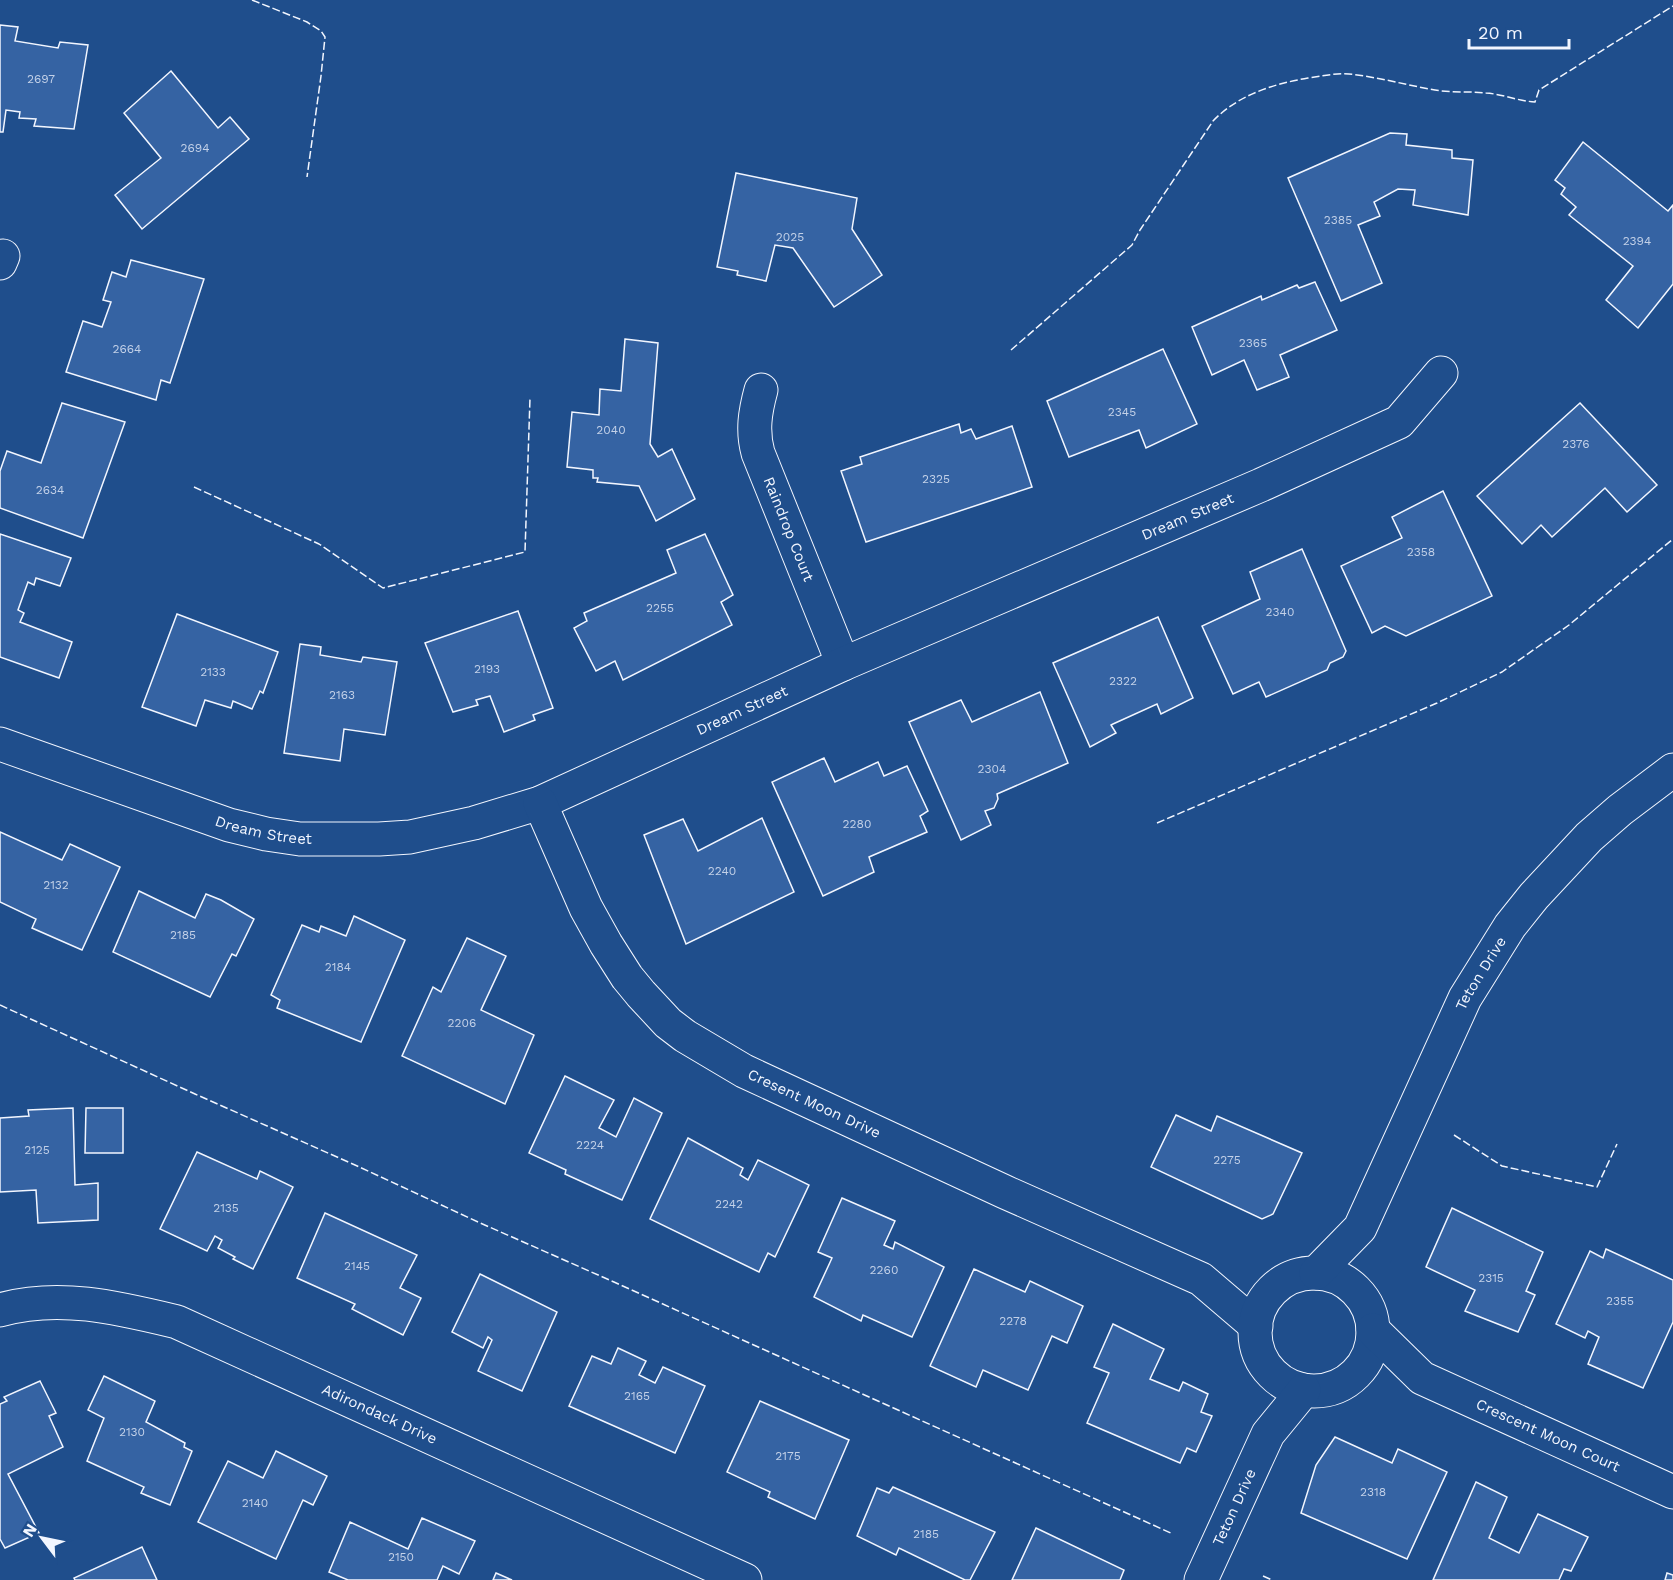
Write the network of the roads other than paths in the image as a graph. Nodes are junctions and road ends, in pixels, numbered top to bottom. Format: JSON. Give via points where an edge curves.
{"nodes":[{"id":1,"x":1441,"y":373,"type":"dead end"},
{"id":2,"x":761,"y":390,"type":"dead end"},
{"id":3,"x":843,"y":664,"type":"junction"},
{"id":4,"x":0,"y":744,"type":"edge"},
{"id":5,"x":1673,"y":770,"type":"edge"},
{"id":6,"x":540,"y":803,"type":"junction"},
{"id":7,"x":1360,"y":1228,"type":"junction"},
{"id":8,"x":1316,"y":1273,"type":"junction"},
{"id":9,"x":1201,"y":1279,"type":"junction"},
{"id":10,"x":1276,"y":1287,"type":"junction"},
{"id":11,"x":1357,"y":1290,"type":"junction"},
{"id":12,"x":0,"y":1310,"type":"edge"},
{"id":13,"x":1256,"y":1326,"type":"junction"},
{"id":14,"x":1373,"y":1330,"type":"junction"},
{"id":15,"x":1267,"y":1368,"type":"junction"},
{"id":16,"x":1353,"y":1377,"type":"junction"},
{"id":17,"x":1422,"y":1378,"type":"junction"},
{"id":18,"x":1304,"y":1390,"type":"junction"},
{"id":19,"x":1268,"y":1434,"type":"junction"},
{"id":20,"x":1673,"y":1492,"type":"edge"},
{"id":21,"x":745,"y":1580,"type":"edge"},
{"id":22,"x":1201,"y":1580,"type":"edge"}],
"edges":[{"from":1,"to":3,"type":"street","name":"Dream Street","via":[[1399,422]]},
{"from":2,"to":3,"type":"street","name":"Raindrop Court","via":[[754,416],[758,453]]},
{"from":3,"to":6,"type":"street","name":"Dream Street"},
{"from":4,"to":6,"type":"street","name":"Dream Street","via":[[229,825],[300,839],[410,837]]},
{"from":5,"to":7,"type":"street","name":"Teton Drive","via":[[1589,837],[1510,926],[1465,998]]},
{"from":6,"to":9,"type":"street","name":"Cresent Moon Drive","via":[[606,944],[641,994],[685,1036],[744,1071]]},
{"from":7,"to":8,"type":"street","name":"Teton Drive"},
{"from":7,"to":11,"type":"street","name":"Teton Drive"},
{"from":8,"to":10,"type":"street","via":[[1294,1276]]},
{"from":8,"to":11,"type":"street","via":[[1338,1278]]},
{"from":9,"to":10,"type":"street","name":"Cresent Moon Drive"},
{"from":9,"to":13,"type":"street","name":"Cresent Moon Drive"},
{"from":10,"to":13,"type":"street","via":[[1262,1305]]},
{"from":11,"to":14,"type":"street","via":[[1369,1309]]},
{"from":12,"to":21,"type":"street","name":"Adirondack Drive","via":[[70,1302],[115,1307],[177,1322]]},
{"from":13,"to":15,"type":"street","via":[[1257,1348]]},
{"from":14,"to":16,"type":"street","via":[[1369,1354]]},
{"from":14,"to":17,"type":"street","name":"Crescent Moon Court"},
{"from":15,"to":18,"type":"street","via":[[1283,1382]]},
{"from":15,"to":19,"type":"street","name":"Teton Drive"},
{"from":16,"to":17,"type":"street","name":"Crescent Moon Court"},
{"from":16,"to":18,"type":"street","via":[[1333,1388]]},
{"from":17,"to":20,"type":"street","name":"Crescent Moon Court"},
{"from":18,"to":19,"type":"street","name":"Teton Drive"},
{"from":19,"to":22,"type":"street","name":"Teton Drive"}]}
